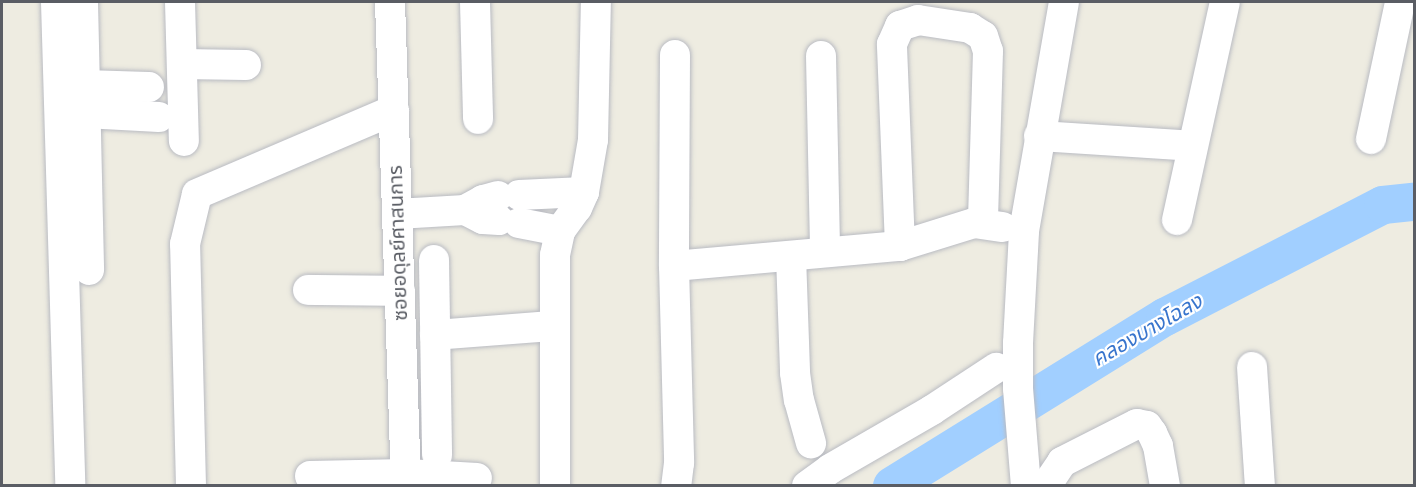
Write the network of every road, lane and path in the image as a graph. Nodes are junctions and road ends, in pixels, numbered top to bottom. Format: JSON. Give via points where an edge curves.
{"nodes":[{"id":1,"x":56,"y":2,"type":"edge"},
{"id":2,"x":82,"y":2,"type":"edge"},
{"id":3,"x":180,"y":2,"type":"edge"},
{"id":4,"x":390,"y":2,"type":"edge"},
{"id":5,"x":475,"y":2,"type":"edge"},
{"id":6,"x":596,"y":2,"type":"edge"},
{"id":7,"x":1064,"y":2,"type":"edge"},
{"id":8,"x":1225,"y":2,"type":"edge"},
{"id":9,"x":1404,"y":13,"type":"edge"},
{"id":10,"x":675,"y":55,"type":"dead end"},
{"id":11,"x":821,"y":56,"type":"dead end"},
{"id":12,"x":182,"y":64,"type":"junction"},
{"id":13,"x":246,"y":65,"type":"dead end"},
{"id":14,"x":149,"y":87,"type":"dead end"},
{"id":15,"x":85,"y":99,"type":"junction"},
{"id":16,"x":394,"y":110,"type":"junction"},
{"id":17,"x":159,"y":117,"type":"dead end"},
{"id":18,"x":478,"y":119,"type":"dead end"},
{"id":19,"x":1039,"y":136,"type":"junction"},
{"id":20,"x":1371,"y":140,"type":"dead end"},
{"id":21,"x":184,"y":141,"type":"dead end"},
{"id":22,"x":1192,"y":146,"type":"junction"},
{"id":23,"x":584,"y":192,"type":"junction"},
{"id":24,"x":509,"y":209,"type":"junction"},
{"id":25,"x":397,"y":214,"type":"junction"},
{"id":26,"x":1177,"y":220,"type":"dead end"},
{"id":27,"x":983,"y":223,"type":"junction"},
{"id":28,"x":560,"y":231,"type":"junction"},
{"id":29,"x":1024,"y":231,"type":"junction"},
{"id":30,"x":900,"y":246,"type":"junction"},
{"id":31,"x":825,"y":251,"type":"junction"},
{"id":32,"x":791,"y":256,"type":"junction"},
{"id":33,"x":434,"y":260,"type":"dead end"},
{"id":34,"x":674,"y":266,"type":"junction"},
{"id":35,"x":89,"y":270,"type":"dead end"},
{"id":36,"x":308,"y":290,"type":"dead end"},
{"id":37,"x":400,"y":291,"type":"junction"},
{"id":38,"x":553,"y":326,"type":"junction"},
{"id":39,"x":435,"y":335,"type":"junction"},
{"id":40,"x":1252,"y":367,"type":"dead end"},
{"id":41,"x":996,"y":368,"type":"dead end"},
{"id":42,"x":811,"y":443,"type":"dead end"},
{"id":43,"x":437,"y":455,"type":"dead end"},
{"id":44,"x":310,"y":477,"type":"dead end"},
{"id":45,"x":477,"y":478,"type":"dead end"},
{"id":46,"x":406,"y":480,"type":"edge"},
{"id":47,"x":1032,"y":482,"type":"edge"},
{"id":48,"x":70,"y":486,"type":"edge"},
{"id":49,"x":191,"y":486,"type":"edge"},
{"id":50,"x":555,"y":486,"type":"edge"},
{"id":51,"x":676,"y":486,"type":"edge"},
{"id":52,"x":807,"y":486,"type":"edge"},
{"id":53,"x":1165,"y":486,"type":"edge"},
{"id":54,"x":1260,"y":486,"type":"edge"}],
"edges":[{"from":1,"to":48,"type":"street"},
{"from":2,"to":15,"type":"street"},
{"from":3,"to":12,"type":"street"},
{"from":4,"to":16,"type":"street","name":"ซอยอดุลย์ศาสนการ"},
{"from":5,"to":18,"type":"street"},
{"from":6,"to":23,"type":"street","via":[[593,140]]},
{"from":7,"to":19,"type":"street"},
{"from":8,"to":22,"type":"street"},
{"from":9,"to":20,"type":"street"},
{"from":10,"to":34,"type":"street"},
{"from":11,"to":31,"type":"street"},
{"from":12,"to":13,"type":"street"},
{"from":12,"to":21,"type":"street"},
{"from":14,"to":15,"type":"street"},
{"from":15,"to":17,"type":"street"},
{"from":15,"to":35,"type":"street"},
{"from":16,"to":25,"type":"street","name":"ซอยอดุลย์ศาสนการ"},
{"from":16,"to":49,"type":"street","via":[[197,194],[184,244]]},
{"from":19,"to":22,"type":"street"},
{"from":19,"to":29,"type":"street"},
{"from":22,"to":26,"type":"street"},
{"from":23,"to":24,"type":"street"},
{"from":23,"to":28,"type":"street"},
{"from":24,"to":25,"type":"street","via":[[483,219],[465,210]]},
{"from":24,"to":28,"type":"street"},
{"from":25,"to":37,"type":"street","name":"ซอยอดุลย์ศาสนการ"},
{"from":27,"to":29,"type":"street"},
{"from":27,"to":30,"type":"street"},
{"from":27,"to":30,"type":"street","via":[[988,51],[983,36],[970,28],[918,20],[900,26],[892,44]]},
{"from":28,"to":38,"type":"street","via":[[555,255]]},
{"from":29,"to":47,"type":"street","via":[[1018,307],[1018,388]]},
{"from":30,"to":31,"type":"street"},
{"from":31,"to":32,"type":"street"},
{"from":32,"to":34,"type":"street"},
{"from":32,"to":42,"type":"street","via":[[795,373]]},
{"from":33,"to":39,"type":"street"},
{"from":34,"to":51,"type":"street","via":[[679,444]]},
{"from":36,"to":37,"type":"street"},
{"from":37,"to":46,"type":"street","name":"ซอยอดุลย์ศาสนการ"},
{"from":38,"to":39,"type":"street"},
{"from":38,"to":50,"type":"street"},
{"from":39,"to":43,"type":"street"},
{"from":40,"to":54,"type":"street"},
{"from":41,"to":52,"type":"street"},
{"from":44,"to":46,"type":"street"},
{"from":45,"to":46,"type":"street"},
{"from":47,"to":53,"type":"street","via":[[1062,462],[1137,424],[1147,426],[1155,440]]}]}
